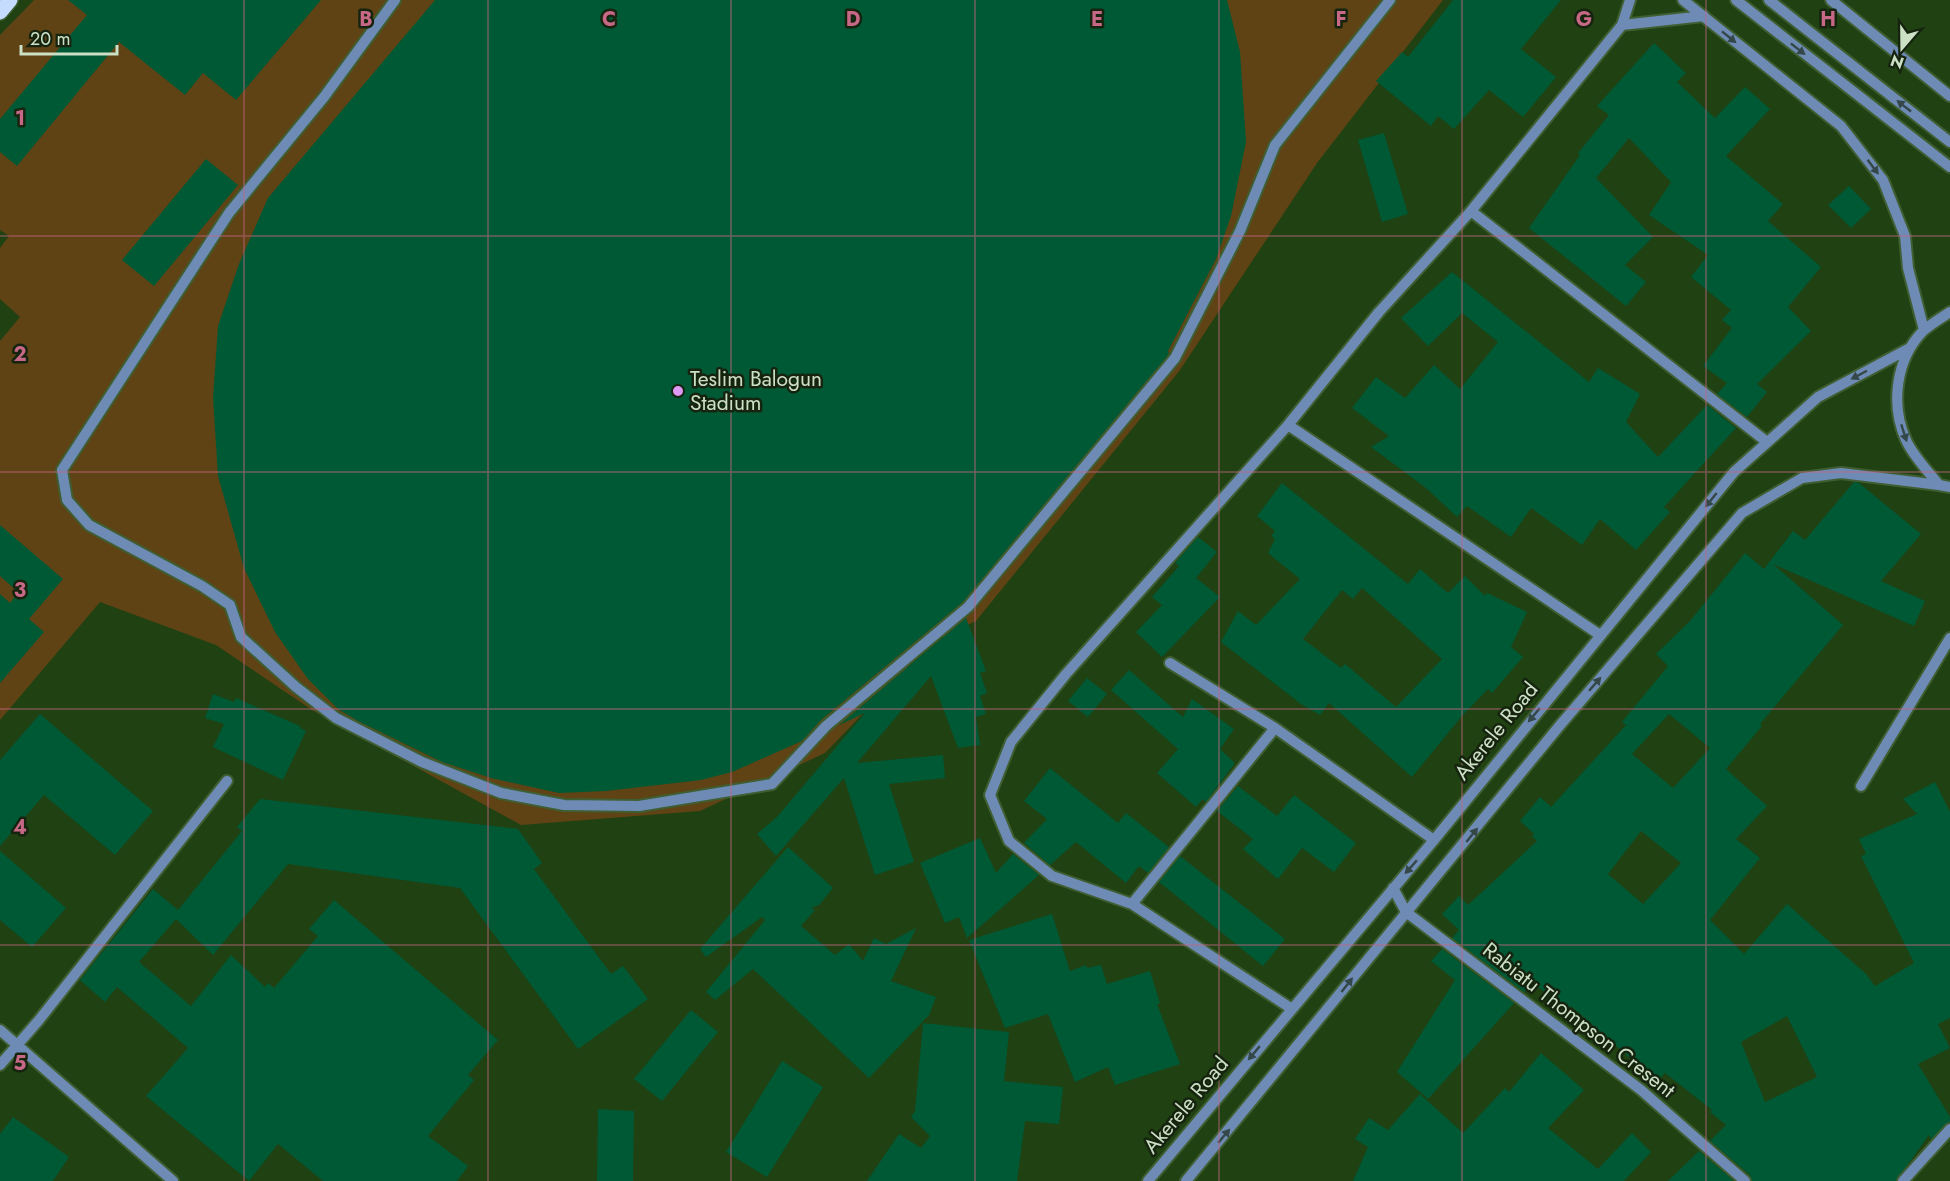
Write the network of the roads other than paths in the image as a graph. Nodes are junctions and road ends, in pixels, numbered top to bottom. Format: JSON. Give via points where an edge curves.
{"nodes":[{"id":1,"x":10,"y":0,"type":"edge"},
{"id":2,"x":395,"y":0,"type":"edge"},
{"id":3,"x":1390,"y":0,"type":"edge"},
{"id":4,"x":1630,"y":0,"type":"edge"},
{"id":5,"x":1683,"y":0,"type":"edge"},
{"id":6,"x":1736,"y":0,"type":"edge"},
{"id":7,"x":1769,"y":0,"type":"edge"},
{"id":8,"x":1831,"y":0,"type":"edge"},
{"id":9,"x":0,"y":12,"type":"edge"},
{"id":10,"x":1704,"y":16,"type":"junction"},
{"id":11,"x":1622,"y":25,"type":"junction"},
{"id":12,"x":1950,"y":96,"type":"edge"},
{"id":13,"x":1950,"y":142,"type":"edge"},
{"id":14,"x":1950,"y":167,"type":"edge"},
{"id":15,"x":1471,"y":211,"type":"junction"},
{"id":16,"x":1950,"y":312,"type":"edge"},
{"id":17,"x":1924,"y":330,"type":"junction"},
{"id":18,"x":1910,"y":348,"type":"junction"},
{"id":19,"x":1288,"y":425,"type":"junction"},
{"id":20,"x":1767,"y":442,"type":"junction"},
{"id":21,"x":1938,"y":485,"type":"junction"},
{"id":22,"x":1950,"y":487,"type":"edge"},
{"id":23,"x":1600,"y":635,"type":"junction"},
{"id":24,"x":1950,"y":638,"type":"edge"},
{"id":25,"x":1170,"y":663,"type":"dead end"},
{"id":26,"x":1275,"y":728,"type":"junction"},
{"id":27,"x":227,"y":781,"type":"dead end"},
{"id":28,"x":1861,"y":786,"type":"dead end"},
{"id":29,"x":1434,"y":840,"type":"junction"},
{"id":30,"x":1393,"y":888,"type":"junction"},
{"id":31,"x":1132,"y":904,"type":"junction"},
{"id":32,"x":1406,"y":912,"type":"junction"},
{"id":33,"x":1292,"y":1009,"type":"junction"},
{"id":34,"x":0,"y":1030,"type":"edge"},
{"id":35,"x":18,"y":1045,"type":"junction"},
{"id":36,"x":0,"y":1065,"type":"edge"},
{"id":37,"x":1950,"y":1130,"type":"edge"},
{"id":38,"x":173,"y":1181,"type":"edge"},
{"id":39,"x":1148,"y":1181,"type":"edge"},
{"id":40,"x":1186,"y":1181,"type":"edge"},
{"id":41,"x":1745,"y":1181,"type":"edge"},
{"id":42,"x":1904,"y":1181,"type":"edge"}],
"edges":[{"from":1,"to":9,"type":"main road"},
{"from":2,"to":3,"type":"street","via":[[324,97],[229,213],[62,470],[67,500],[90,525],[230,605],[241,638],[336,718],[422,762],[501,793],[564,805],[628,806],[772,784],[826,726],[968,607],[1175,358],[1240,231],[1275,145]]},
{"from":4,"to":11,"type":"street"},
{"from":5,"to":10,"type":"street"},
{"from":6,"to":14,"type":"street","one_way":true},
{"from":13,"to":7,"type":"street","one_way":true},
{"from":8,"to":12,"type":"street"},
{"from":10,"to":11,"type":"street"},
{"from":10,"to":17,"type":"street","one_way":true,"via":[[1841,126],[1883,180],[1905,236],[1908,268]]},
{"from":11,"to":15,"type":"street"},
{"from":15,"to":19,"type":"street","via":[[1379,312]]},
{"from":15,"to":20,"type":"street"},
{"from":16,"to":17,"type":"street"},
{"from":17,"to":18,"type":"street"},
{"from":18,"to":20,"type":"street","name":"Akerele Road","one_way":true,"via":[[1818,398]]},
{"from":18,"to":21,"type":"street","one_way":true,"via":[[1898,378],[1897,410],[1906,441]]},
{"from":19,"to":23,"type":"street"},
{"from":19,"to":31,"type":"street","via":[[1066,674],[1011,742],[990,795],[1009,841],[1052,876]]},
{"from":20,"to":23,"type":"street","name":"Akerele Road","one_way":true,"via":[[1734,472]]},
{"from":21,"to":22,"type":"street"},
{"from":32,"to":21,"type":"street","one_way":true,"via":[[1742,513],[1802,478],[1841,474]]},
{"from":23,"to":29,"type":"street","name":"Akerele Road","one_way":true},
{"from":24,"to":28,"type":"street"},
{"from":25,"to":26,"type":"street"},
{"from":26,"to":29,"type":"street"},
{"from":26,"to":31,"type":"street"},
{"from":27,"to":35,"type":"street"},
{"from":29,"to":30,"type":"street","name":"Akerele Road","one_way":true},
{"from":30,"to":32,"type":"street","name":"Rabiatu Thompson Cresent"},
{"from":30,"to":33,"type":"street","name":"Akerele Road"},
{"from":31,"to":33,"type":"street"},
{"from":40,"to":32,"type":"street","one_way":true},
{"from":32,"to":41,"type":"street","name":"Rabiatu Thompson Cresent","via":[[1641,1090]]},
{"from":33,"to":39,"type":"street","name":"Akerele Road","one_way":true},
{"from":34,"to":35,"type":"street"},
{"from":35,"to":36,"type":"street"},
{"from":35,"to":38,"type":"street"},
{"from":37,"to":42,"type":"street"}]}
